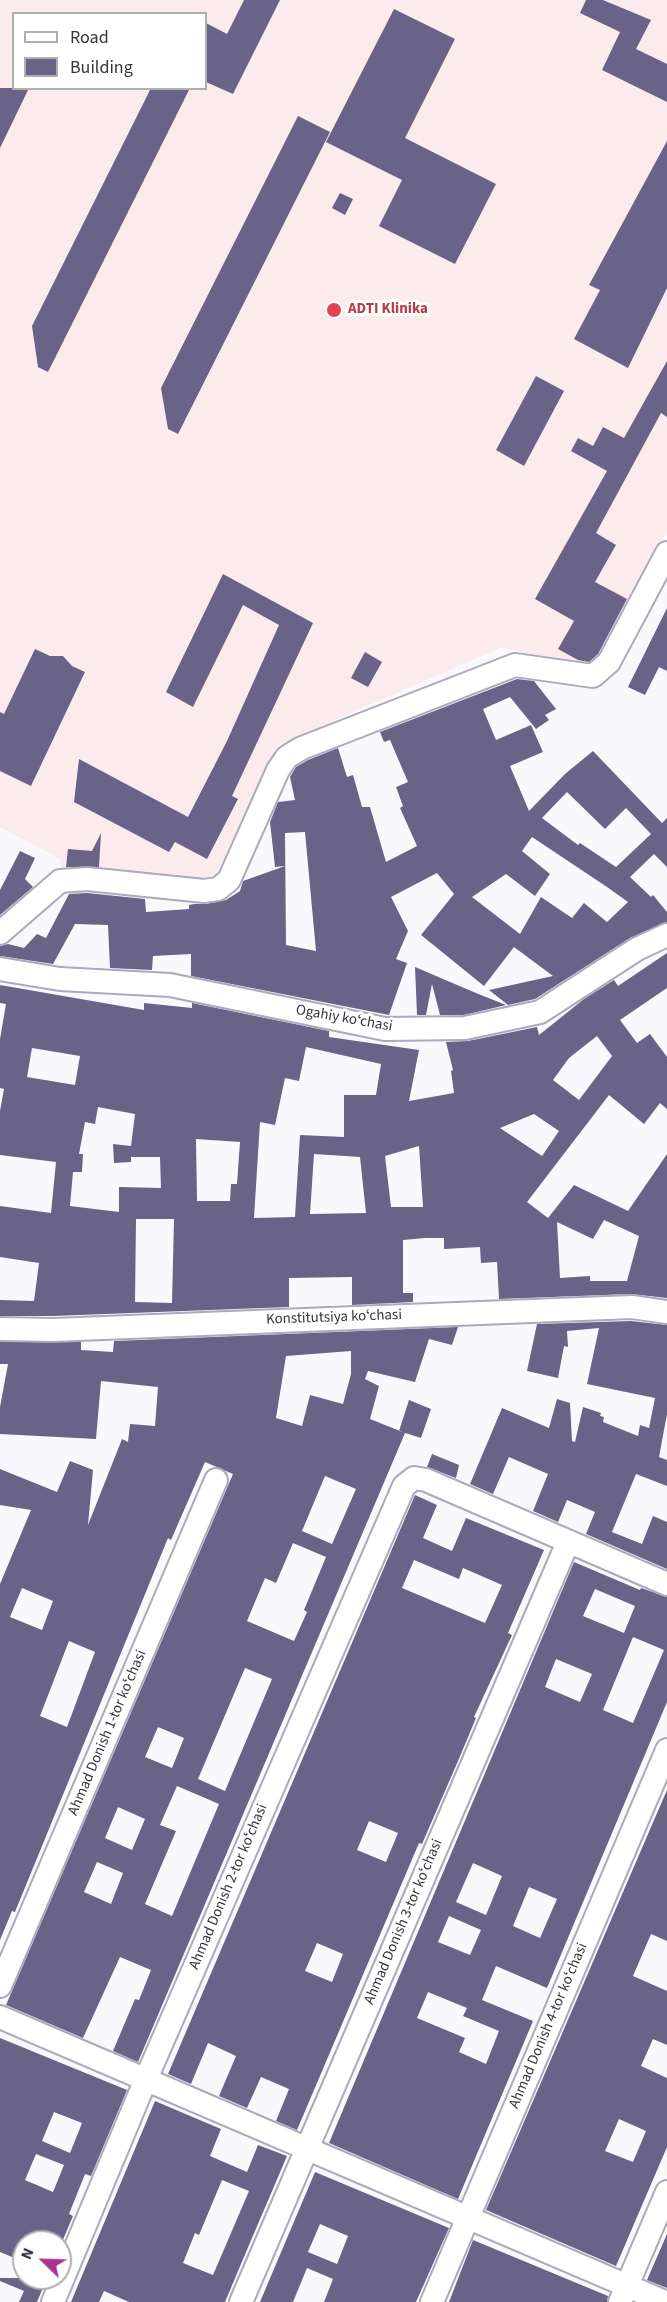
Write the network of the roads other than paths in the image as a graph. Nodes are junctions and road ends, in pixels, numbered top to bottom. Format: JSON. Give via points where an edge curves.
{"nodes":[{"id":1,"x":667,"y":553,"type":"edge"},
{"id":2,"x":0,"y":933,"type":"edge"},
{"id":3,"x":667,"y":935,"type":"edge"},
{"id":4,"x":0,"y":969,"type":"edge"},
{"id":5,"x":667,"y":1312,"type":"edge"},
{"id":6,"x":0,"y":1329,"type":"edge"},
{"id":7,"x":216,"y":1480,"type":"dead end"},
{"id":8,"x":568,"y":1542,"type":"junction"},
{"id":9,"x":667,"y":1584,"type":"edge"},
{"id":10,"x":667,"y":1750,"type":"edge"},
{"id":11,"x":0,"y":1986,"type":"edge"},
{"id":12,"x":0,"y":2017,"type":"edge"},
{"id":13,"x":146,"y":2079,"type":"junction"},
{"id":14,"x":306,"y":2148,"type":"junction"},
{"id":15,"x":667,"y":2192,"type":"edge"},
{"id":16,"x":468,"y":2217,"type":"junction"},
{"id":17,"x":623,"y":2293,"type":"edge"},
{"id":18,"x":53,"y":2302,"type":"edge"},
{"id":19,"x":241,"y":2302,"type":"edge"},
{"id":20,"x":432,"y":2302,"type":"edge"},
{"id":21,"x":665,"y":2302,"type":"edge"}],
"edges":[{"from":1,"to":2,"type":"street","via":[[609,662],[593,676],[515,665],[302,748],[278,770],[229,880],[218,889],[204,891],[87,879],[60,881]]},
{"from":3,"to":4,"type":"street","name":"Ogahiy koʻchasi","via":[[637,949],[540,1012],[465,1028],[385,1029],[170,985],[60,979]]},
{"from":5,"to":6,"type":"street","name":"Konstitutsiya koʻchasi","via":[[632,1307]]},
{"from":7,"to":11,"type":"street","name":"Ahmad Donish 1-tor koʻchasi"},
{"from":8,"to":9,"type":"street"},
{"from":8,"to":13,"type":"street","name":"Ahmad Donish 2-tor koʻchasi","via":[[426,1480],[414,1478],[404,1486]]},
{"from":8,"to":14,"type":"street","name":"Ahmad Donish 3-tor koʻchasi"},
{"from":10,"to":16,"type":"street","name":"Ahmad Donish 4-tor koʻchasi"},
{"from":12,"to":13,"type":"street"},
{"from":13,"to":14,"type":"street"},
{"from":13,"to":18,"type":"street","name":"Ahmad Donish 2-tor koʻchasi"},
{"from":14,"to":16,"type":"street"},
{"from":14,"to":19,"type":"street","name":"Ahmad Donish 3-tor koʻchasi"},
{"from":15,"to":17,"type":"street"},
{"from":16,"to":17,"type":"street"},
{"from":16,"to":20,"type":"street","name":"Ahmad Donish 4-tor koʻchasi"},
{"from":17,"to":21,"type":"street"}]}
